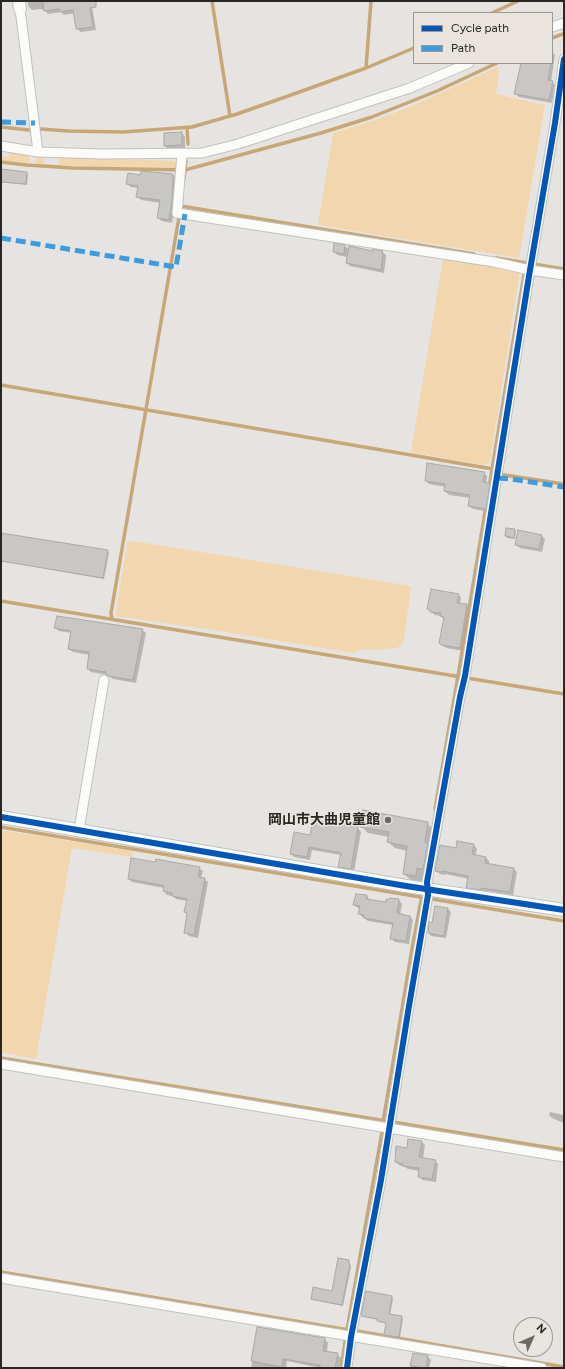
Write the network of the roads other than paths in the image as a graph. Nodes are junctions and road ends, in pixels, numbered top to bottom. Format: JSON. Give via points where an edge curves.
{"nodes":[{"id":1,"x":20,"y":5,"type":"edge"},
{"id":2,"x":564,"y":23,"type":"edge"},
{"id":3,"x":553,"y":27,"type":"edge"},
{"id":4,"x":564,"y":59,"type":"edge"},
{"id":5,"x":467,"y":64,"type":"edge"},
{"id":6,"x":1,"y":146,"type":"edge"},
{"id":7,"x":38,"y":152,"type":"junction"},
{"id":8,"x":182,"y":154,"type":"junction"},
{"id":9,"x":529,"y":267,"type":"junction"},
{"id":10,"x":564,"y":275,"type":"edge"},
{"id":11,"x":104,"y":680,"type":"dead end"},
{"id":12,"x":1,"y":817,"type":"edge"},
{"id":13,"x":79,"y":830,"type":"junction"},
{"id":14,"x":427,"y":896,"type":"junction"},
{"id":15,"x":564,"y":910,"type":"edge"},
{"id":16,"x":1,"y":1064,"type":"edge"},
{"id":17,"x":390,"y":1124,"type":"junction"},
{"id":18,"x":564,"y":1157,"type":"edge"},
{"id":19,"x":1,"y":1278,"type":"edge"},
{"id":20,"x":348,"y":1336,"type":"junction"},
{"id":21,"x":347,"y":1368,"type":"edge"},
{"id":22,"x":542,"y":1368,"type":"edge"}],
"edges":[{"from":1,"to":7,"type":"street"},
{"from":2,"to":3,"type":"street"},
{"from":4,"to":9,"type":"street"},
{"from":5,"to":8,"type":"street","via":[[410,88],[238,144],[202,153]]},
{"from":6,"to":7,"type":"street"},
{"from":7,"to":8,"type":"street"},
{"from":8,"to":9,"type":"street","via":[[177,213]]},
{"from":9,"to":10,"type":"street"},
{"from":9,"to":14,"type":"street","via":[[498,474]]},
{"from":11,"to":13,"type":"street"},
{"from":12,"to":13,"type":"street"},
{"from":13,"to":14,"type":"street"},
{"from":14,"to":15,"type":"street"},
{"from":14,"to":17,"type":"street"},
{"from":16,"to":17,"type":"street"},
{"from":17,"to":18,"type":"street"},
{"from":17,"to":20,"type":"street","via":[[381,1180]]},
{"from":19,"to":20,"type":"street"},
{"from":20,"to":21,"type":"street"},
{"from":20,"to":22,"type":"street"}]}
